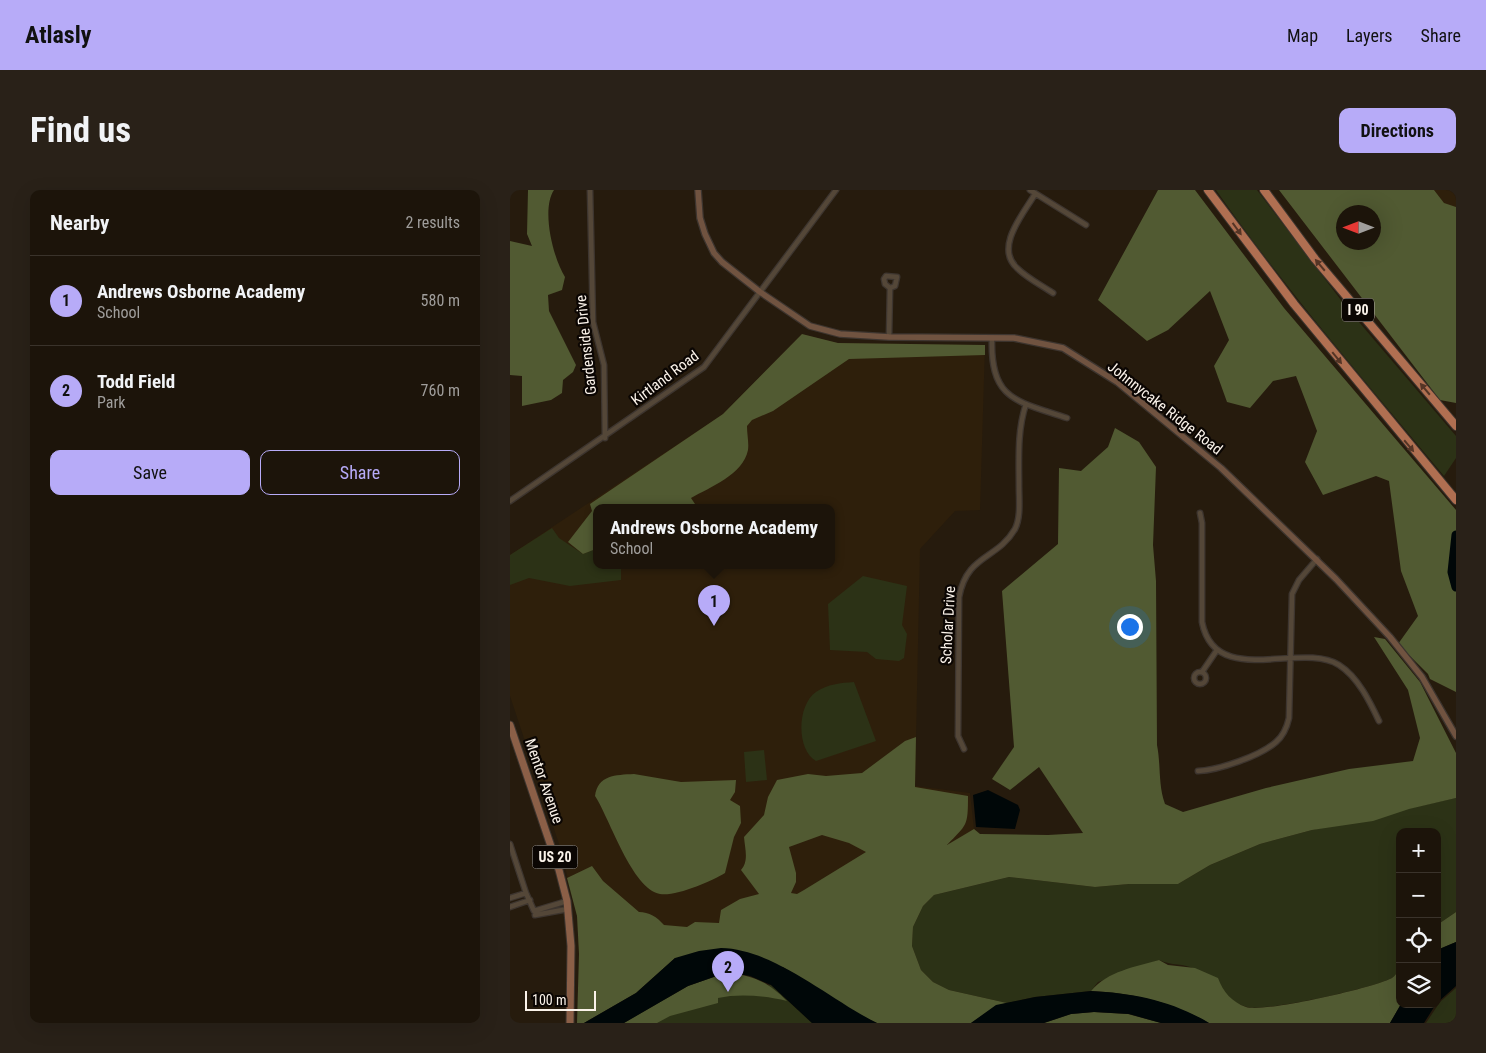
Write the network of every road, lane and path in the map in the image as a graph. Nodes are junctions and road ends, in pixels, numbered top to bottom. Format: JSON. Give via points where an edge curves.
{"nodes":[{"id":1,"x":590,"y":190,"type":"edge"},
{"id":2,"x":698,"y":190,"type":"edge"},
{"id":3,"x":836,"y":190,"type":"edge"},
{"id":4,"x":1030,"y":190,"type":"edge"},
{"id":5,"x":1208,"y":190,"type":"edge"},
{"id":6,"x":1264,"y":190,"type":"edge"},
{"id":7,"x":1035,"y":194,"type":"junction"},
{"id":8,"x":1086,"y":225,"type":"dead end"},
{"id":9,"x":890,"y":288,"type":"dead end"},
{"id":10,"x":760,"y":292,"type":"junction"},
{"id":11,"x":1053,"y":293,"type":"dead end"},
{"id":12,"x":889,"y":337,"type":"junction"},
{"id":13,"x":992,"y":338,"type":"junction"},
{"id":14,"x":1026,"y":404,"type":"junction"},
{"id":15,"x":1067,"y":418,"type":"dead end"},
{"id":16,"x":1456,"y":426,"type":"edge"},
{"id":17,"x":605,"y":438,"type":"junction"},
{"id":18,"x":1456,"y":500,"type":"edge"},
{"id":19,"x":510,"y":501,"type":"edge"},
{"id":20,"x":1200,"y":513,"type":"dead end"},
{"id":21,"x":1317,"y":560,"type":"junction"},
{"id":22,"x":1217,"y":650,"type":"junction"},
{"id":23,"x":1290,"y":659,"type":"junction"},
{"id":24,"x":1202,"y":672,"type":"dead end"},
{"id":25,"x":1379,"y":721,"type":"dead end"},
{"id":26,"x":510,"y":725,"type":"edge"},
{"id":27,"x":1456,"y":736,"type":"edge"},
{"id":28,"x":964,"y":749,"type":"dead end"},
{"id":29,"x":1198,"y":771,"type":"dead end"},
{"id":30,"x":510,"y":844,"type":"edge"},
{"id":31,"x":526,"y":892,"type":"junction"},
{"id":32,"x":510,"y":898,"type":"edge"},
{"id":33,"x":530,"y":900,"type":"junction"},
{"id":34,"x":567,"y":901,"type":"junction"},
{"id":35,"x":510,"y":907,"type":"edge"},
{"id":36,"x":568,"y":909,"type":"junction"},
{"id":37,"x":535,"y":914,"type":"dead end"},
{"id":38,"x":570,"y":1023,"type":"edge"}],
"edges":[{"from":1,"to":17,"type":"street","name":"Gardenside Drive","via":[[593,322],[604,365]]},
{"from":2,"to":10,"type":"main road","name":"Johnnycake Ridge Road","via":[[700,218],[714,253],[734,274]]},
{"from":3,"to":10,"type":"street","name":"Kirtland Road"},
{"from":4,"to":7,"type":"street"},
{"from":5,"to":18,"type":"highway","one_way":true,"via":[[1289,298]]},
{"from":16,"to":6,"type":"highway","number":"I 90","one_way":true,"via":[[1315,259]]},
{"from":7,"to":8,"type":"street"},
{"from":7,"to":11,"type":"street","via":[[1011,235],[1008,252],[1015,267]]},
{"from":9,"to":12,"type":"street"},
{"from":10,"to":12,"type":"main road","name":"Johnnycake Ridge Road","via":[[810,326],[840,334]]},
{"from":10,"to":17,"type":"street","name":"Kirtland Road","via":[[704,368]]},
{"from":12,"to":13,"type":"main road","name":"Johnnycake Ridge Road"},
{"from":13,"to":14,"type":"street","via":[[995,378],[1002,390]]},
{"from":13,"to":21,"type":"main road","name":"Johnnycake Ridge Road","via":[[1014,338],[1063,348],[1117,382],[1221,468]]},
{"from":14,"to":15,"type":"street"},
{"from":14,"to":28,"type":"street","name":"Scholar Drive","via":[[1020,436],[1019,513],[1015,528],[1004,542],[969,570],[962,581],[959,597],[958,736]]},
{"from":17,"to":19,"type":"street","name":"Kirtland Road"},
{"from":20,"to":22,"type":"street","via":[[1201,616],[1205,633]]},
{"from":21,"to":23,"type":"street","via":[[1299,580],[1292,594]]},
{"from":21,"to":27,"type":"main road","name":"Johnnycake Ridge Road","via":[[1412,664]]},
{"from":22,"to":23,"type":"street","via":[[1242,659]]},
{"from":22,"to":24,"type":"street"},
{"from":23,"to":25,"type":"street","via":[[1321,660],[1340,665],[1364,693]]},
{"from":23,"to":29,"type":"street","via":[[1289,718],[1282,736],[1259,752],[1212,770]]},
{"from":26,"to":34,"type":"main road","name":"Mentor Avenue","number":"US 20","via":[[560,870]]},
{"from":30,"to":31,"type":"street"},
{"from":31,"to":32,"type":"street"},
{"from":31,"to":33,"type":"street"},
{"from":33,"to":34,"type":"street","via":[[534,912]]},
{"from":33,"to":35,"type":"street"},
{"from":34,"to":36,"type":"main road","name":"Mentor Avenue","number":"US 20"},
{"from":36,"to":37,"type":"street"},
{"from":36,"to":38,"type":"main road","name":"Mentor Avenue","number":"US 20"}]}
